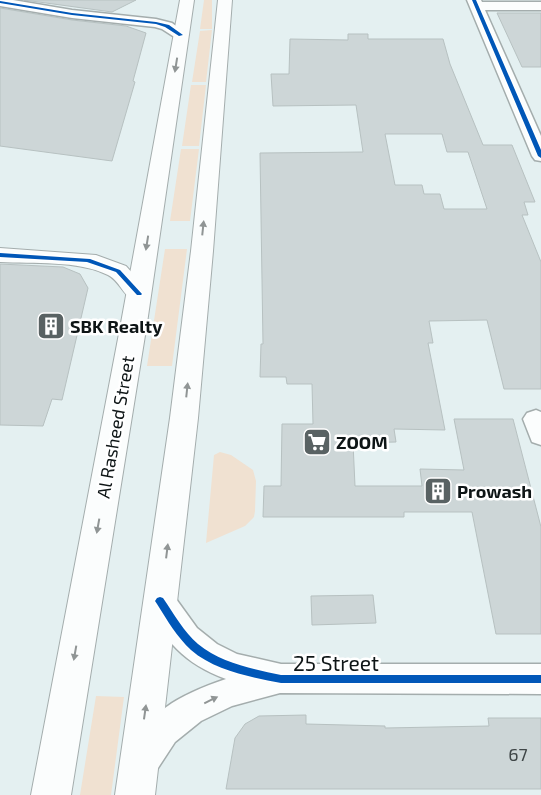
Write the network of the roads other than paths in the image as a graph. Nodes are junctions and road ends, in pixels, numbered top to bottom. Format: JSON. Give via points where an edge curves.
{"nodes":[{"id":1,"x":0,"y":2,"type":"edge"},
{"id":2,"x":223,"y":2,"type":"edge"},
{"id":3,"x":476,"y":3,"type":"edge"},
{"id":4,"x":187,"y":4,"type":"edge"},
{"id":5,"x":541,"y":6,"type":"edge"},
{"id":6,"x":144,"y":21,"type":"junction"},
{"id":7,"x":181,"y":35,"type":"junction"},
{"id":8,"x":541,"y":156,"type":"edge"},
{"id":9,"x":0,"y":255,"type":"edge"},
{"id":10,"x":139,"y":294,"type":"junction"},
{"id":11,"x":160,"y":601,"type":"junction"},
{"id":12,"x":280,"y":679,"type":"junction"},
{"id":13,"x":541,"y":680,"type":"edge"},
{"id":14,"x":137,"y":781,"type":"edge"},
{"id":15,"x":51,"y":795,"type":"edge"}],
"edges":[{"from":1,"to":6,"type":"street"},
{"from":11,"to":2,"type":"main road","one_way":true,"via":[[191,349]]},
{"from":3,"to":5,"type":"street"},
{"from":3,"to":8,"type":"street"},
{"from":4,"to":6,"type":"street","via":[[170,16]]},
{"from":4,"to":7,"type":"main road","name":"Al Rasheed Street"},
{"from":6,"to":7,"type":"street","via":[[167,26]]},
{"from":7,"to":10,"type":"main road","name":"Al Rasheed Street","one_way":true},
{"from":9,"to":10,"type":"main road","via":[[88,260],[118,271]]},
{"from":10,"to":15,"type":"main road","name":"Al Rasheed Street","one_way":true},
{"from":11,"to":12,"type":"street","name":"25 Street","via":[[177,628],[197,648],[222,662]]},
{"from":14,"to":11,"type":"main road","one_way":true},
{"from":12,"to":13,"type":"street","name":"25 Street"},
{"from":14,"to":12,"type":"street","one_way":true,"via":[[151,745],[167,726],[193,708],[221,695]]}]}
